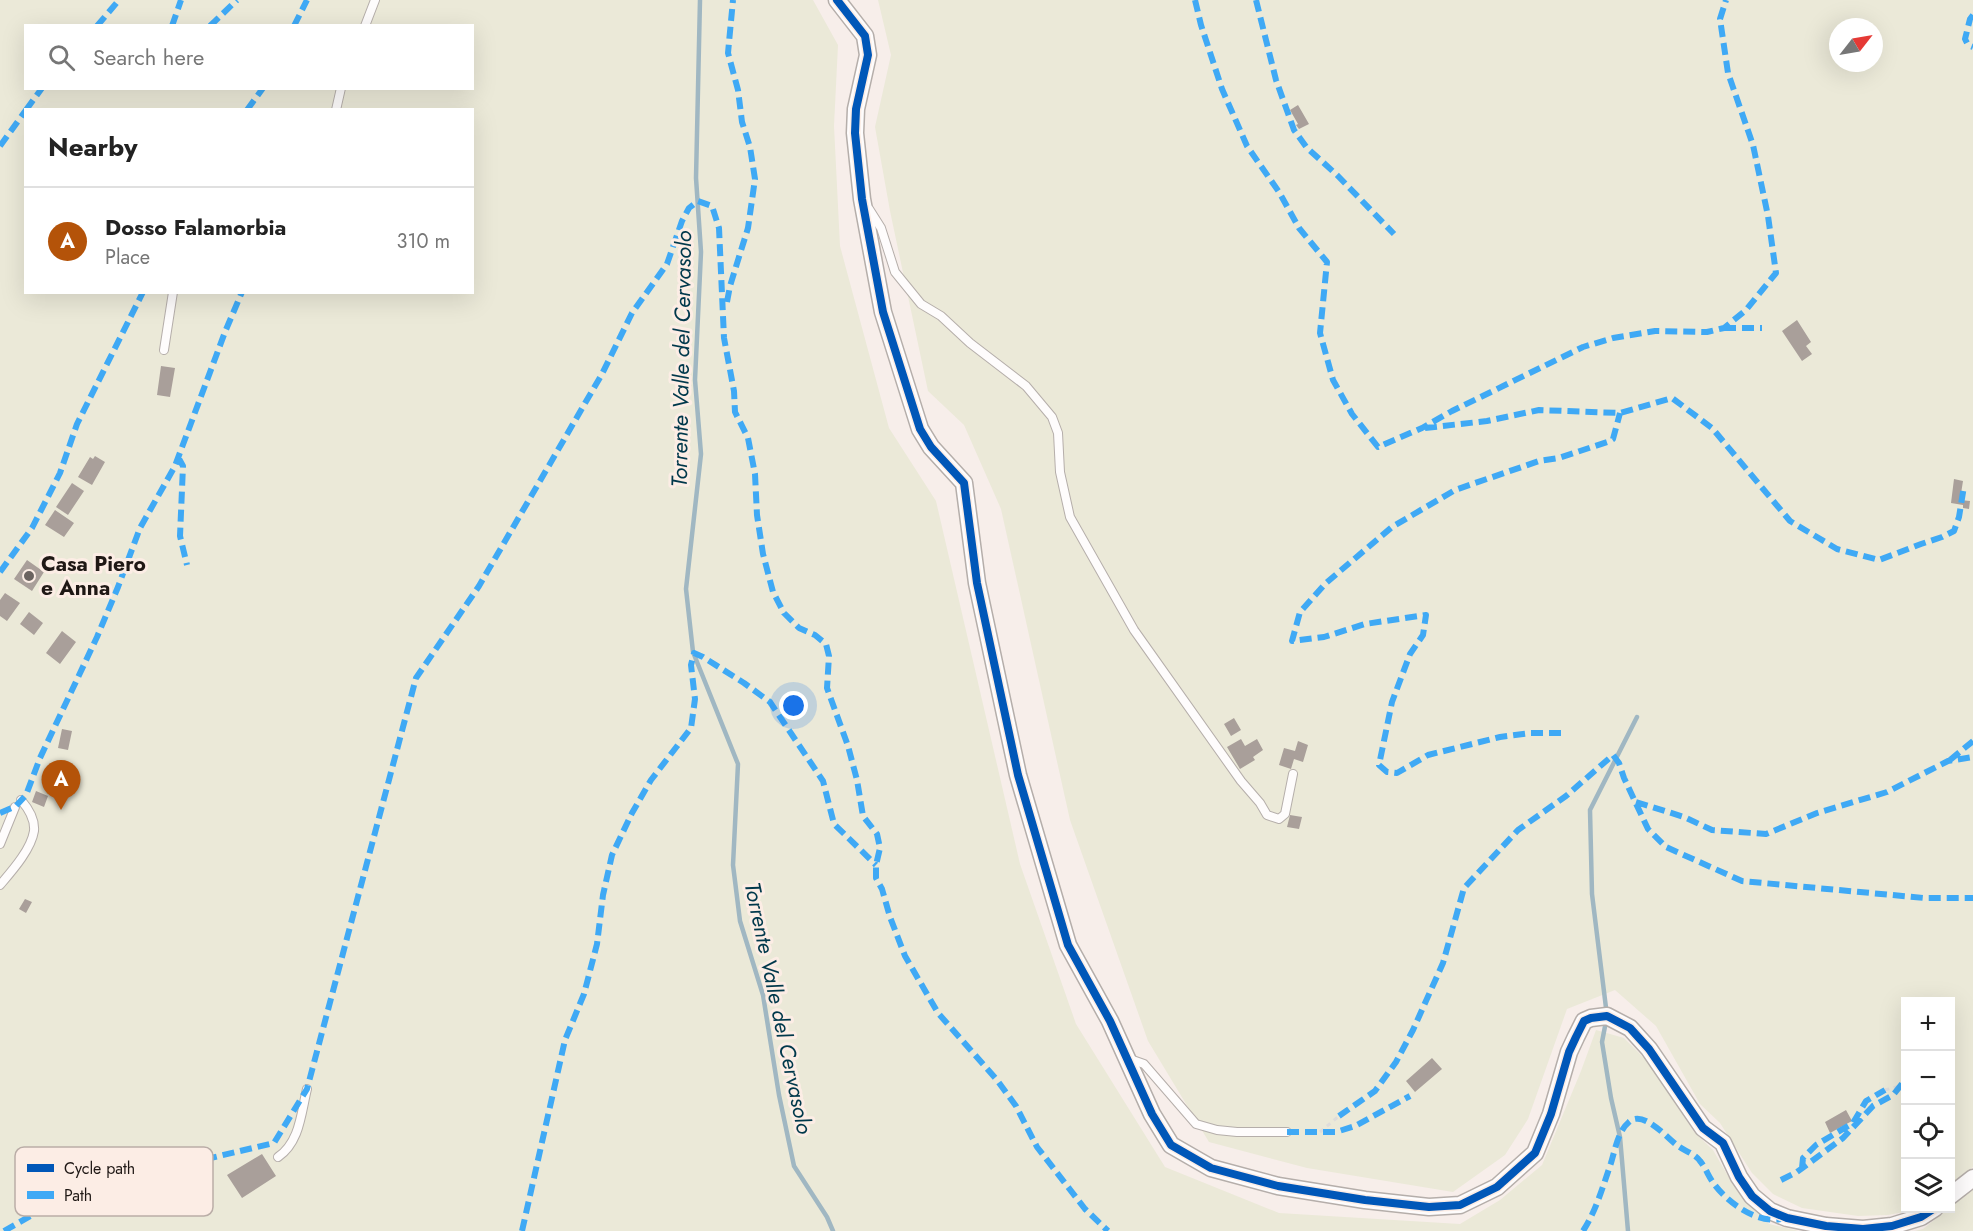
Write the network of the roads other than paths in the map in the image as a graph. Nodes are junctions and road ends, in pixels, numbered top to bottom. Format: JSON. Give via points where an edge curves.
{"nodes":[{"id":1,"x":375,"y":0,"type":"edge"},
{"id":2,"x":837,"y":0,"type":"edge"},
{"id":3,"x":365,"y":24,"type":"edge"},
{"id":4,"x":341,"y":90,"type":"edge"},
{"id":5,"x":336,"y":108,"type":"edge"},
{"id":6,"x":862,"y":199,"type":"junction"},
{"id":7,"x":174,"y":294,"type":"edge"},
{"id":8,"x":164,"y":350,"type":"dead end"},
{"id":9,"x":1293,"y":774,"type":"dead end"},
{"id":10,"x":0,"y":844,"type":"edge"},
{"id":11,"x":0,"y":885,"type":"edge"},
{"id":12,"x":1126,"y":1058,"type":"junction"},
{"id":13,"x":307,"y":1089,"type":"dead end"},
{"id":14,"x":1287,"y":1132,"type":"dead end"},
{"id":15,"x":278,"y":1157,"type":"dead end"},
{"id":16,"x":1973,"y":1178,"type":"edge"},
{"id":17,"x":1955,"y":1192,"type":"edge"},
{"id":18,"x":1928,"y":1213,"type":"edge"}],
"edges":[{"from":1,"to":3,"type":"lane"},
{"from":2,"to":6,"type":"street","via":[[865,36],[868,55],[856,109]]},
{"from":4,"to":5,"type":"lane"},
{"from":6,"to":9,"type":"lane","via":[[880,228],[895,272],[921,304],[1026,386],[1052,417],[1058,433],[1060,472],[1070,517],[1134,630],[1267,816],[1279,819],[1285,814]]},
{"from":6,"to":12,"type":"street","via":[[883,312],[920,429],[964,483],[977,583],[1018,775],[1068,945]]},
{"from":7,"to":8,"type":"lane"},
{"from":10,"to":11,"type":"lane","via":[[18,804],[30,811],[34,831],[21,860]]},
{"from":12,"to":14,"type":"lane","via":[[1144,1064],[1196,1124],[1237,1132]]},
{"from":12,"to":18,"type":"street","via":[[1171,1145],[1211,1168],[1278,1186],[1365,1200],[1429,1207],[1460,1205],[1497,1187],[1535,1153],[1569,1052],[1584,1021],[1607,1016],[1630,1028],[1649,1049],[1703,1128],[1723,1143],[1752,1196],[1770,1211],[1826,1226],[1863,1229],[1892,1226]]},
{"from":13,"to":15,"type":"lane","via":[[297,1132]]},
{"from":16,"to":17,"type":"street"}]}
